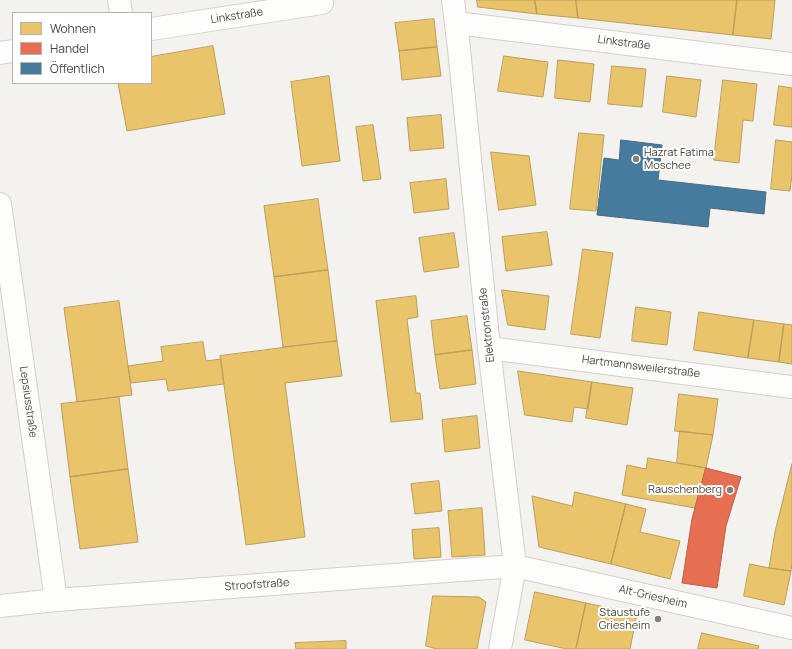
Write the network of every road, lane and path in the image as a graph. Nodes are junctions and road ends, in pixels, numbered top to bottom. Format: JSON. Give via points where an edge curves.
{"nodes":[{"id":1,"x":119,"y":0,"type":"edge"},
{"id":2,"x":453,"y":0,"type":"edge"},
{"id":3,"x":322,"y":3,"type":"dead end"},
{"id":4,"x":121,"y":12,"type":"edge"},
{"id":5,"x":456,"y":23,"type":"junction"},
{"id":6,"x":152,"y":29,"type":"edge"},
{"id":7,"x":12,"y":51,"type":"edge"},
{"id":8,"x":0,"y":53,"type":"edge"},
{"id":9,"x":792,"y":64,"type":"edge"},
{"id":10,"x":0,"y":204,"type":"edge"},
{"id":11,"x":489,"y":348,"type":"junction"},
{"id":12,"x":792,"y":387,"type":"edge"},
{"id":13,"x":515,"y":566,"type":"junction"},
{"id":14,"x":56,"y":600,"type":"junction"},
{"id":15,"x":0,"y":606,"type":"edge"},
{"id":16,"x":792,"y":628,"type":"edge"},
{"id":17,"x":500,"y":649,"type":"edge"}],
"edges":[{"from":1,"to":4,"type":"street"},
{"from":2,"to":5,"type":"street","name":"Elektronstraße"},
{"from":3,"to":6,"type":"street","name":"Linkstraße"},
{"from":5,"to":9,"type":"street","name":"Linkstraße"},
{"from":5,"to":11,"type":"street","name":"Elektronstraße"},
{"from":7,"to":8,"type":"street"},
{"from":10,"to":14,"type":"street","name":"Lepsiusstraße"},
{"from":11,"to":12,"type":"street","name":"Hartmannsweilerstraße"},
{"from":11,"to":13,"type":"street","name":"Elektronstraße"},
{"from":13,"to":14,"type":"street","name":"Stroofstraße"},
{"from":13,"to":16,"type":"street","name":"Alt-Griesheim"},
{"from":13,"to":17,"type":"street","name":"Elektronstraße"},
{"from":14,"to":15,"type":"street","name":"Stroofstraße"}]}
